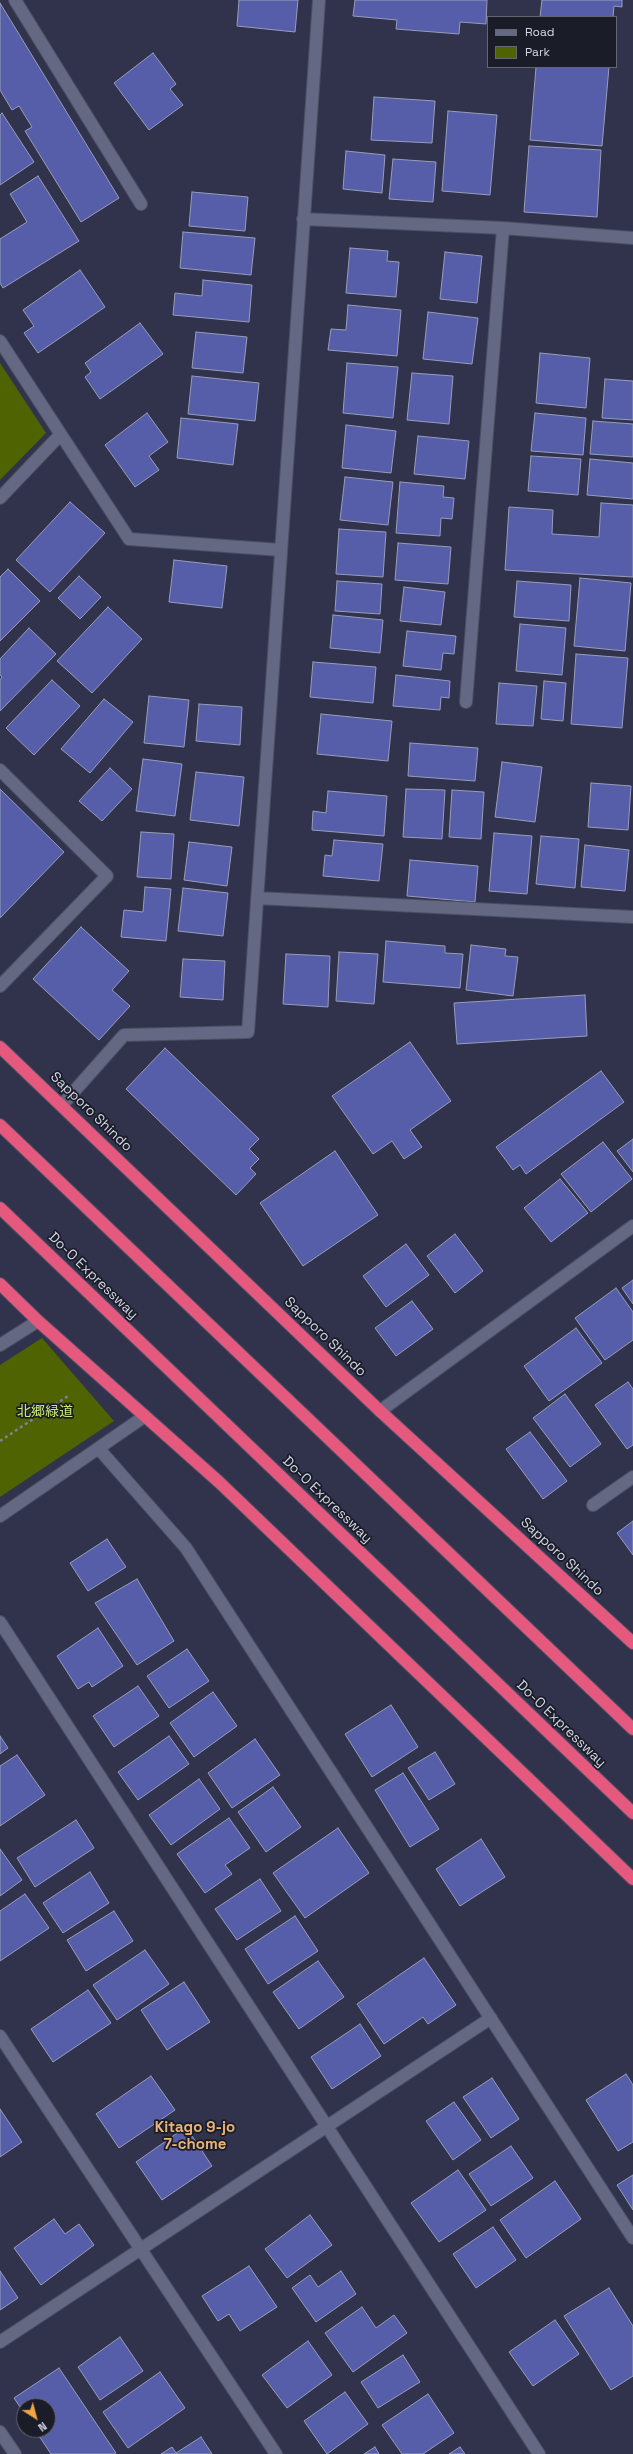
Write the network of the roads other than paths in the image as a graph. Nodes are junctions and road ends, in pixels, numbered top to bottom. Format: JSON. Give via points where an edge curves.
{"nodes":[{"id":1,"x":15,"y":0,"type":"edge"},
{"id":2,"x":319,"y":0,"type":"edge"},
{"id":3,"x":141,"y":204,"type":"dead end"},
{"id":4,"x":303,"y":219,"type":"junction"},
{"id":5,"x":503,"y":228,"type":"junction"},
{"id":6,"x":633,"y":238,"type":"edge"},
{"id":7,"x":0,"y":341,"type":"edge"},
{"id":8,"x":60,"y":435,"type":"junction"},
{"id":9,"x":0,"y":498,"type":"edge"},
{"id":10,"x":281,"y":550,"type":"junction"},
{"id":11,"x":466,"y":702,"type":"dead end"},
{"id":12,"x":0,"y":770,"type":"edge"},
{"id":13,"x":256,"y":898,"type":"junction"},
{"id":14,"x":633,"y":917,"type":"edge"},
{"id":15,"x":0,"y":986,"type":"edge"},
{"id":16,"x":0,"y":1047,"type":"edge"},
{"id":17,"x":62,"y":1105,"type":"junction"},
{"id":18,"x":0,"y":1125,"type":"edge"},
{"id":19,"x":0,"y":1208,"type":"edge"},
{"id":20,"x":633,"y":1226,"type":"edge"},
{"id":21,"x":0,"y":1284,"type":"edge"},
{"id":22,"x":38,"y":1321,"type":"junction"},
{"id":23,"x":0,"y":1346,"type":"edge"},
{"id":24,"x":380,"y":1411,"type":"junction"},
{"id":25,"x":145,"y":1416,"type":"junction"},
{"id":26,"x":99,"y":1449,"type":"junction"},
{"id":27,"x":633,"y":1477,"type":"edge"},
{"id":28,"x":593,"y":1505,"type":"dead end"},
{"id":29,"x":0,"y":1516,"type":"edge"},
{"id":30,"x":0,"y":1622,"type":"edge"},
{"id":31,"x":633,"y":1643,"type":"edge"},
{"id":32,"x":633,"y":1729,"type":"edge"},
{"id":33,"x":633,"y":1813,"type":"edge"},
{"id":34,"x":633,"y":1879,"type":"edge"},
{"id":35,"x":490,"y":2018,"type":"junction"},
{"id":36,"x":0,"y":2036,"type":"edge"},
{"id":37,"x":327,"y":2127,"type":"junction"},
{"id":38,"x":633,"y":2238,"type":"edge"},
{"id":39,"x":140,"y":2248,"type":"junction"},
{"id":40,"x":0,"y":2342,"type":"edge"},
{"id":41,"x":0,"y":2432,"type":"edge"},
{"id":42,"x":14,"y":2454,"type":"edge"},
{"id":43,"x":276,"y":2454,"type":"edge"},
{"id":44,"x":539,"y":2454,"type":"edge"}],
"edges":[{"from":1,"to":3,"type":"street"},
{"from":2,"to":4,"type":"street"},
{"from":4,"to":5,"type":"street"},
{"from":4,"to":10,"type":"street"},
{"from":5,"to":6,"type":"street"},
{"from":5,"to":11,"type":"street"},
{"from":7,"to":8,"type":"street"},
{"from":8,"to":9,"type":"street"},
{"from":8,"to":10,"type":"street","via":[[129,538]]},
{"from":10,"to":13,"type":"street"},
{"from":12,"to":15,"type":"street","via":[[107,876]]},
{"from":13,"to":14,"type":"street"},
{"from":13,"to":17,"type":"street","via":[[248,1032],[124,1035]]},
{"from":16,"to":17,"type":"highway","name":"Sapporo Shindo"},
{"from":17,"to":24,"type":"highway","name":"Sapporo Shindo"},
{"from":18,"to":32,"type":"highway"},
{"from":19,"to":33,"type":"highway","name":"Do-O Expressway"},
{"from":20,"to":24,"type":"street"},
{"from":21,"to":22,"type":"highway"},
{"from":22,"to":23,"type":"street"},
{"from":22,"to":25,"type":"highway"},
{"from":24,"to":31,"type":"highway","name":"Sapporo Shindo"},
{"from":25,"to":26,"type":"street"},
{"from":25,"to":34,"type":"highway","via":[[219,1482]]},
{"from":26,"to":29,"type":"street"},
{"from":26,"to":35,"type":"street","via":[[186,1548]]},
{"from":27,"to":28,"type":"street"},
{"from":30,"to":37,"type":"street"},
{"from":35,"to":37,"type":"street"},
{"from":35,"to":38,"type":"street"},
{"from":36,"to":39,"type":"street"},
{"from":37,"to":39,"type":"street"},
{"from":37,"to":44,"type":"street"},
{"from":39,"to":40,"type":"street"},
{"from":39,"to":43,"type":"street"},
{"from":41,"to":42,"type":"street"}]}
